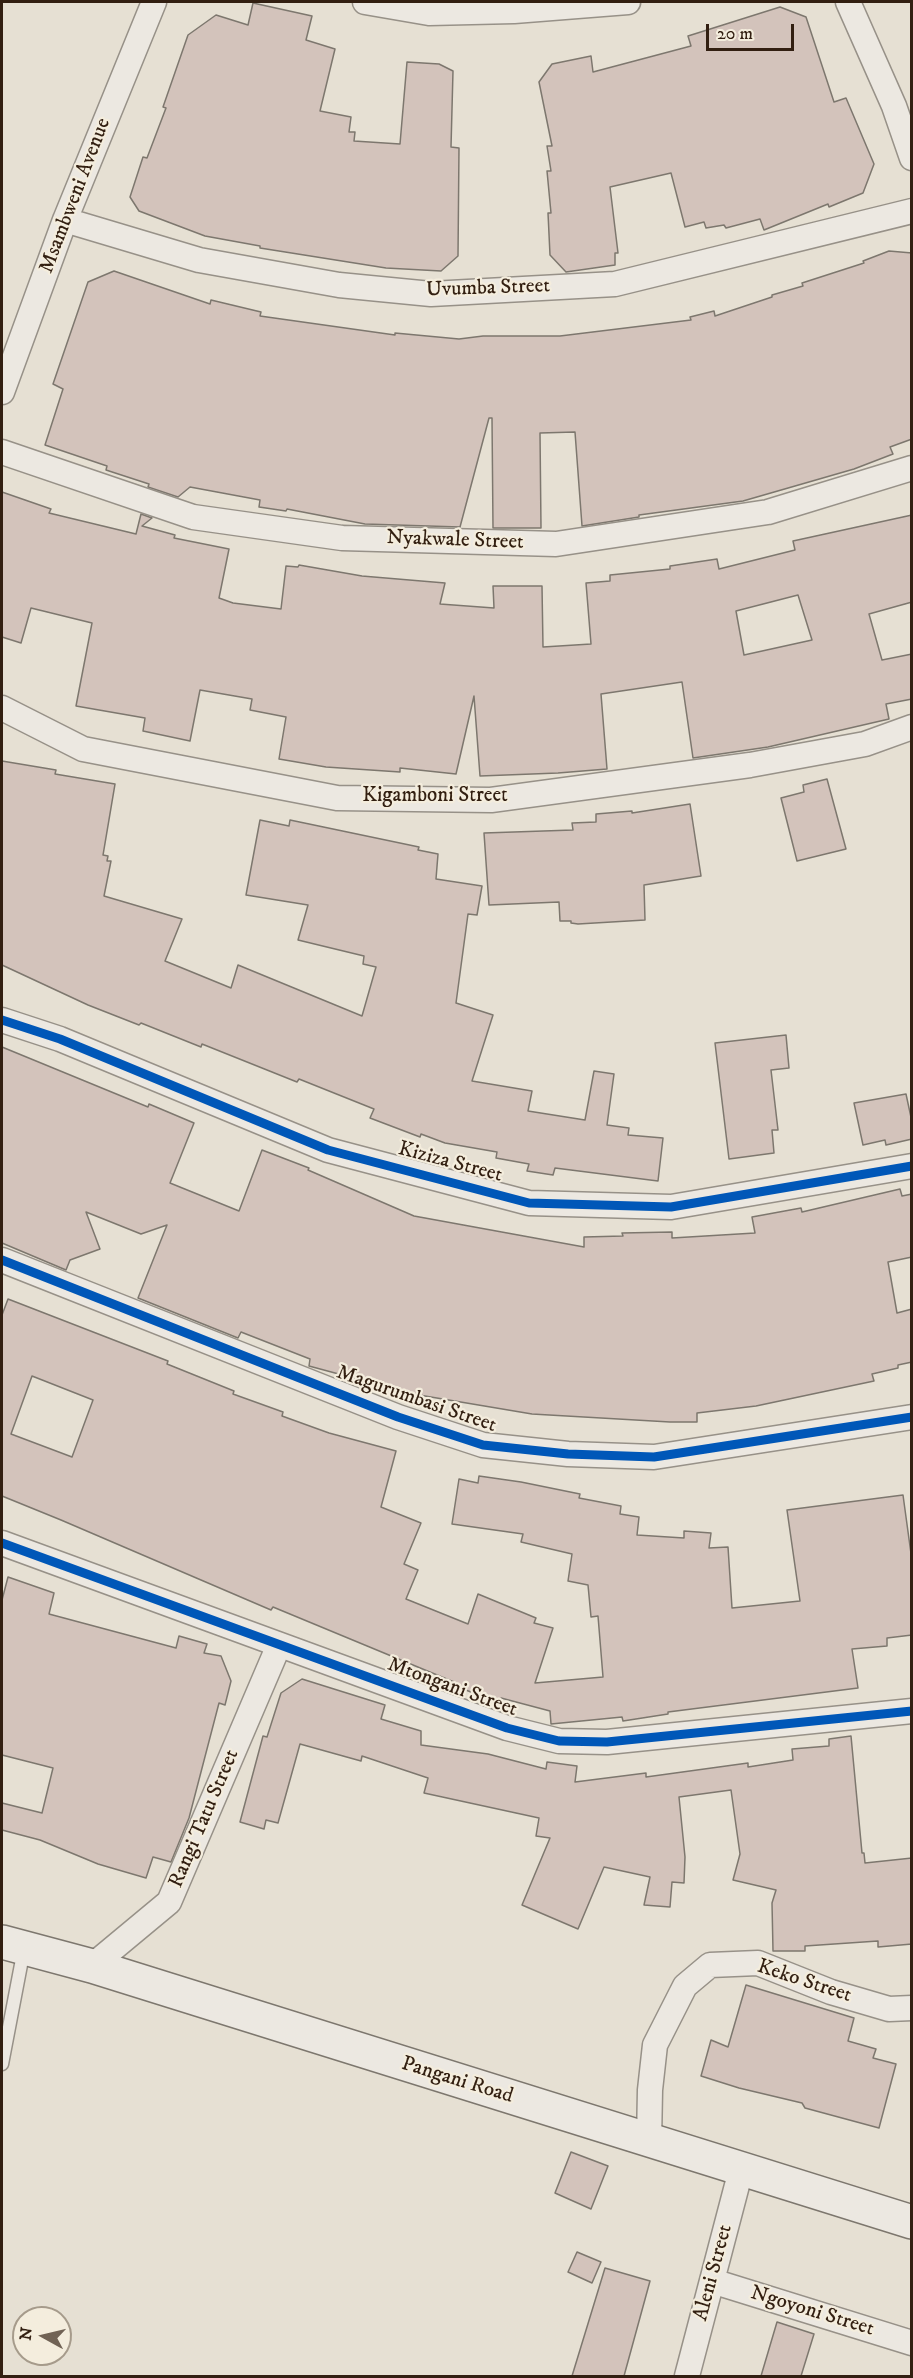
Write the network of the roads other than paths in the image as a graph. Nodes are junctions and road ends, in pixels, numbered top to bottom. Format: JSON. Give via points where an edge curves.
{"nodes":[{"id":1,"x":154,"y":2,"type":"edge"},
{"id":2,"x":365,"y":2,"type":"edge"},
{"id":3,"x":628,"y":2,"type":"edge"},
{"id":4,"x":849,"y":2,"type":"edge"},
{"id":5,"x":903,"y":103,"type":"edge"},
{"id":6,"x":912,"y":158,"type":"edge"},
{"id":7,"x":912,"y":211,"type":"edge"},
{"id":8,"x":65,"y":220,"type":"junction"},
{"id":9,"x":2,"y":392,"type":"edge"},
{"id":10,"x":2,"y":452,"type":"edge"},
{"id":11,"x":912,"y":468,"type":"edge"},
{"id":12,"x":2,"y":708,"type":"edge"},
{"id":13,"x":912,"y":727,"type":"edge"},
{"id":14,"x":2,"y":1020,"type":"edge"},
{"id":15,"x":912,"y":1166,"type":"edge"},
{"id":16,"x":2,"y":1260,"type":"edge"},
{"id":17,"x":912,"y":1417,"type":"edge"},
{"id":18,"x":2,"y":1543,"type":"edge"},
{"id":19,"x":279,"y":1645,"type":"junction"},
{"id":20,"x":912,"y":1712,"type":"edge"},
{"id":21,"x":13,"y":1946,"type":"edge"},
{"id":22,"x":92,"y":1966,"type":"junction"},
{"id":23,"x":912,"y":2008,"type":"edge"},
{"id":24,"x":2,"y":2064,"type":"edge"},
{"id":25,"x":649,"y":2141,"type":"junction"},
{"id":26,"x":741,"y":2170,"type":"junction"},
{"id":27,"x":912,"y":2222,"type":"edge"},
{"id":28,"x":712,"y":2281,"type":"junction"},
{"id":29,"x":912,"y":2343,"type":"edge"},
{"id":30,"x":687,"y":2376,"type":"edge"}],
"edges":[{"from":1,"to":8,"type":"street","name":"Msambweni Avenue"},
{"from":2,"to":3,"type":"street","via":[[429,13]]},
{"from":4,"to":5,"type":"street"},
{"from":5,"to":6,"type":"street"},
{"from":7,"to":8,"type":"street","name":"Uvumba Street","via":[[615,284],[431,294],[339,285],[199,260]]},
{"from":8,"to":9,"type":"street","name":"Msambweni Avenue"},
{"from":10,"to":11,"type":"street","name":"Nyakwale Street","via":[[193,517],[342,538],[556,544],[768,512]]},
{"from":12,"to":13,"type":"street","name":"Kigamboni Street","via":[[83,748],[337,798],[491,800],[750,765],[865,744]]},
{"from":14,"to":15,"type":"street","name":"Kiziza Street","via":[[60,1039],[328,1150],[529,1203],[671,1207]]},
{"from":16,"to":17,"type":"street","name":"Magurumbasi Street","via":[[398,1417],[483,1445],[568,1454],[654,1457]]},
{"from":18,"to":19,"type":"street","name":"Mtongani Street"},
{"from":19,"to":20,"type":"street","name":"Mtongani Street","via":[[507,1728],[559,1742],[607,1742]]},
{"from":19,"to":22,"type":"street","name":"Rangi Tatu Street","via":[[169,1902]]},
{"from":21,"to":22,"type":"main road","name":"Pangani Road"},
{"from":21,"to":24,"type":"lane"},
{"from":22,"to":25,"type":"main road","name":"Pangani Road"},
{"from":23,"to":25,"type":"street","name":"Keko Street","via":[[889,2009],[831,1992],[758,1963],[710,1965],[685,1986],[656,2045]]},
{"from":25,"to":26,"type":"main road","name":"Pangani Road"},
{"from":26,"to":27,"type":"main road","name":"Pangani Road"},
{"from":26,"to":28,"type":"street","name":"Aleni Street"},
{"from":28,"to":29,"type":"street","name":"Ngoyoni Street"},
{"from":28,"to":30,"type":"street","name":"Aleni Street"}]}
